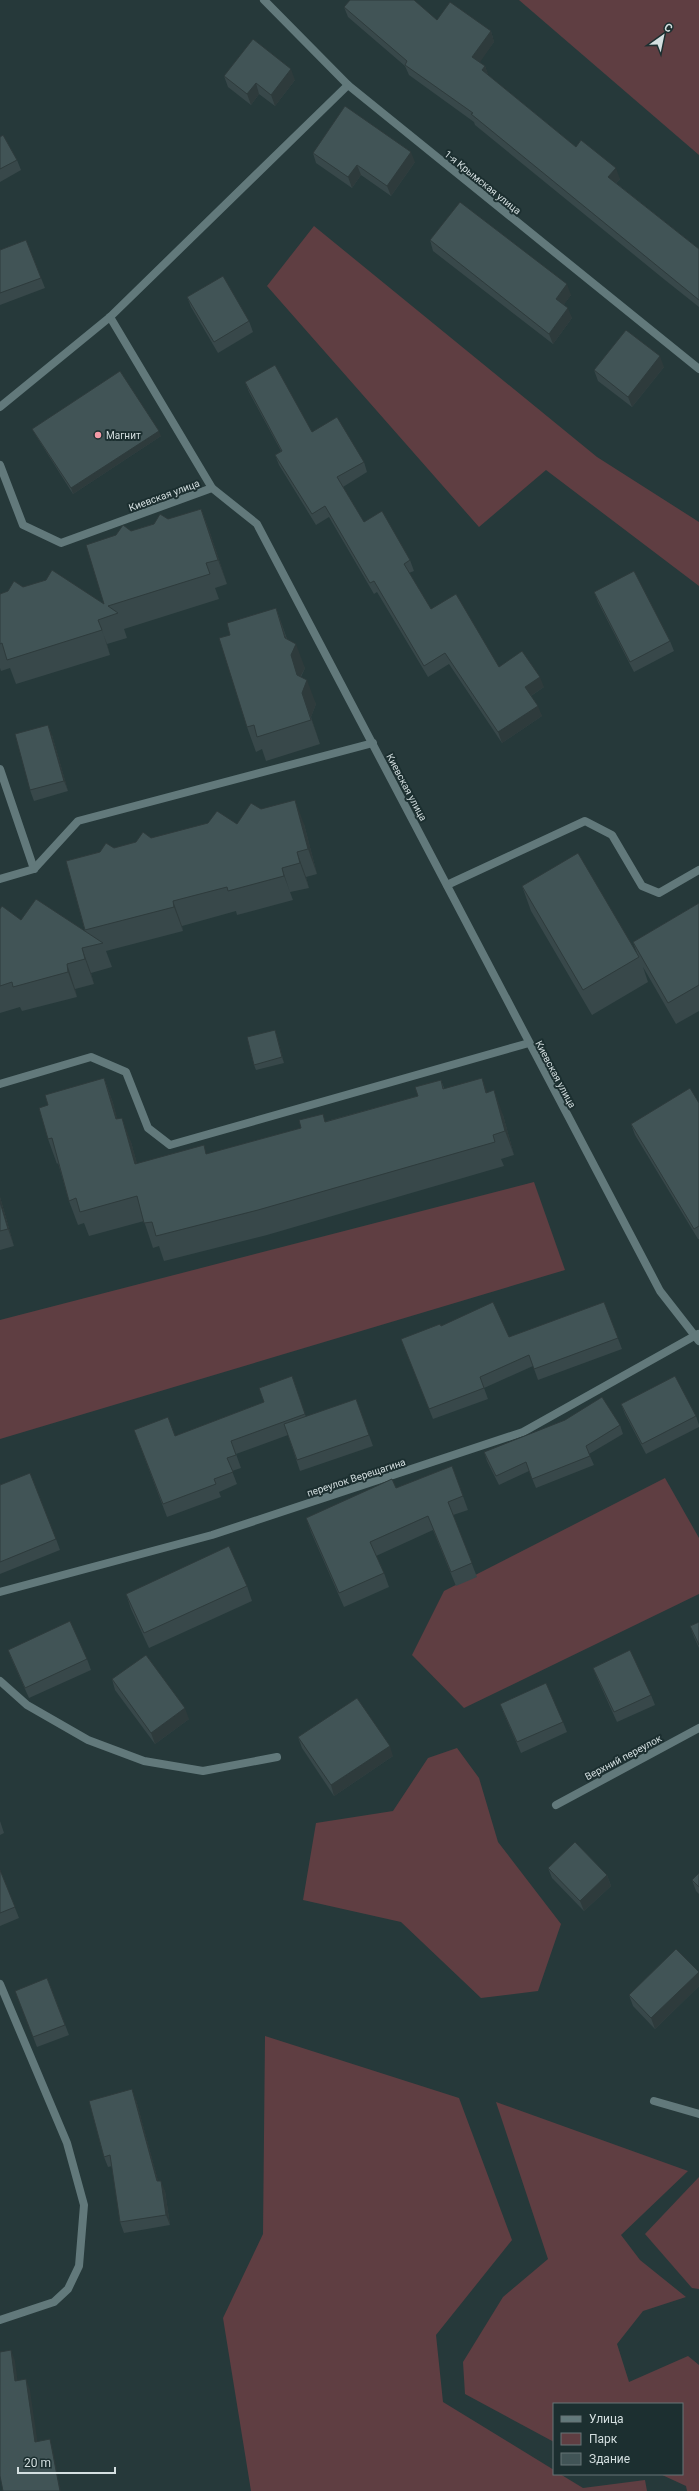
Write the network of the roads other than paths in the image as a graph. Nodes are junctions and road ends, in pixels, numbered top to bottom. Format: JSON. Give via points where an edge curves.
{"nodes":[{"id":1,"x":264,"y":0,"type":"edge"},
{"id":2,"x":348,"y":85,"type":"junction"},
{"id":3,"x":110,"y":317,"type":"junction"},
{"id":4,"x":699,"y":369,"type":"edge"},
{"id":5,"x":0,"y":407,"type":"edge"},
{"id":6,"x":0,"y":465,"type":"edge"},
{"id":7,"x":212,"y":488,"type":"junction"},
{"id":8,"x":373,"y":743,"type":"junction"},
{"id":9,"x":0,"y":770,"type":"edge"},
{"id":10,"x":34,"y":870,"type":"junction"},
{"id":11,"x":699,"y":870,"type":"edge"},
{"id":12,"x":0,"y":879,"type":"edge"},
{"id":13,"x":447,"y":885,"type":"junction"},
{"id":14,"x":528,"y":1043,"type":"junction"},
{"id":15,"x":0,"y":1084,"type":"edge"},
{"id":16,"x":698,"y":1337,"type":"edge"},
{"id":17,"x":0,"y":1592,"type":"edge"},
{"id":18,"x":0,"y":1681,"type":"edge"},
{"id":19,"x":699,"y":1728,"type":"edge"},
{"id":20,"x":277,"y":1757,"type":"dead end"},
{"id":21,"x":556,"y":1804,"type":"dead end"},
{"id":22,"x":0,"y":1984,"type":"edge"},
{"id":23,"x":654,"y":2100,"type":"dead end"},
{"id":24,"x":699,"y":2114,"type":"edge"},
{"id":25,"x":0,"y":2320,"type":"edge"}],
"edges":[{"from":1,"to":2,"type":"street","name":"1-я Крымская улица"},
{"from":2,"to":3,"type":"street"},
{"from":2,"to":4,"type":"street","name":"1-я Крымская улица"},
{"from":3,"to":5,"type":"street"},
{"from":3,"to":7,"type":"street"},
{"from":6,"to":7,"type":"street","name":"Киевская улица","via":[[23,525],[61,543]]},
{"from":7,"to":8,"type":"street","name":"Киевская улица","via":[[257,524]]},
{"from":8,"to":10,"type":"street","via":[[78,821]]},
{"from":8,"to":13,"type":"street","name":"Киевская улица"},
{"from":9,"to":10,"type":"street"},
{"from":10,"to":12,"type":"street"},
{"from":11,"to":13,"type":"street","via":[[659,893],[642,886],[612,835],[585,820]]},
{"from":13,"to":14,"type":"street","name":"Киевская улица"},
{"from":14,"to":15,"type":"street","via":[[170,1145],[148,1128],[126,1072],[91,1057]]},
{"from":14,"to":16,"type":"street","name":"Киевская улица","via":[[660,1291]]},
{"from":16,"to":17,"type":"street","name":"переулок Верещагина","via":[[523,1432],[212,1535]]},
{"from":18,"to":20,"type":"street","via":[[27,1705],[88,1740],[144,1761],[203,1771]]},
{"from":19,"to":21,"type":"street","name":"Верхний переулок"},
{"from":22,"to":25,"type":"street","via":[[67,2143],[84,2205],[79,2266],[68,2289],[54,2302]]},
{"from":23,"to":24,"type":"street"}]}
